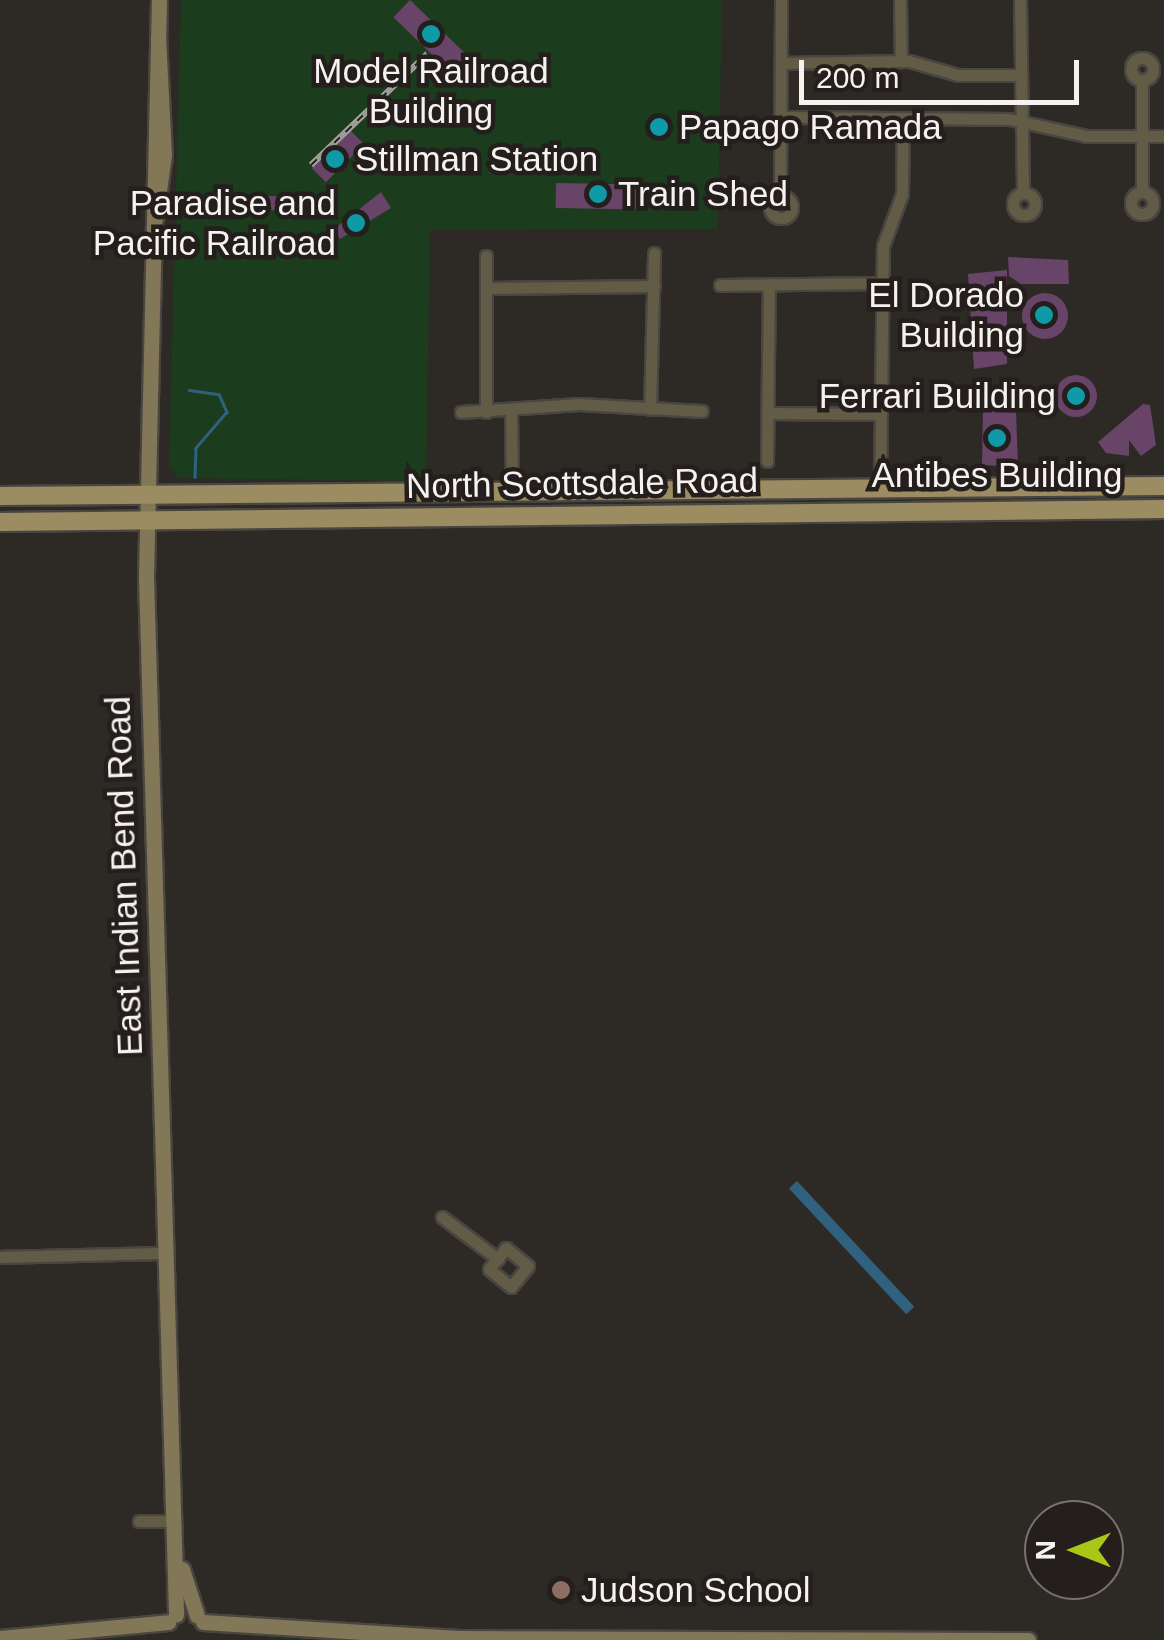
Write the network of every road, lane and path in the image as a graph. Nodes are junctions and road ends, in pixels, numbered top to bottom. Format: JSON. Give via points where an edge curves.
{"nodes":[{"id":1,"x":159,"y":0,"type":"edge"},
{"id":2,"x":781,"y":0,"type":"edge"},
{"id":3,"x":900,"y":0,"type":"edge"},
{"id":4,"x":1020,"y":0,"type":"edge"},
{"id":5,"x":901,"y":60,"type":"junction"},
{"id":6,"x":781,"y":62,"type":"junction"},
{"id":7,"x":1020,"y":75,"type":"junction"},
{"id":8,"x":1142,"y":80,"type":"dead end"},
{"id":9,"x":782,"y":117,"type":"junction"},
{"id":10,"x":903,"y":120,"type":"junction"},
{"id":11,"x":1022,"y":121,"type":"junction"},
{"id":12,"x":1142,"y":136,"type":"junction"},
{"id":13,"x":1164,"y":136,"type":"edge"},
{"id":14,"x":1142,"y":192,"type":"dead end"},
{"id":15,"x":1024,"y":194,"type":"dead end"},
{"id":16,"x":780,"y":196,"type":"dead end"},
{"id":17,"x":654,"y":253,"type":"dead end"},
{"id":18,"x":486,"y":256,"type":"dead end"},
{"id":19,"x":883,"y":283,"type":"junction"},
{"id":20,"x":769,"y":284,"type":"junction"},
{"id":21,"x":720,"y":285,"type":"dead end"},
{"id":22,"x":654,"y":286,"type":"junction"},
{"id":23,"x":487,"y":288,"type":"junction"},
{"id":24,"x":650,"y":409,"type":"junction"},
{"id":25,"x":510,"y":410,"type":"junction"},
{"id":26,"x":702,"y":410,"type":"dead end"},
{"id":27,"x":461,"y":412,"type":"dead end"},
{"id":28,"x":486,"y":412,"type":"junction"},
{"id":29,"x":768,"y":413,"type":"junction"},
{"id":30,"x":881,"y":414,"type":"junction"},
{"id":31,"x":767,"y":461,"type":"dead end"},
{"id":32,"x":1164,"y":486,"type":"edge"},
{"id":33,"x":1040,"y":488,"type":"junction"},
{"id":34,"x":880,"y":489,"type":"junction"},
{"id":35,"x":512,"y":492,"type":"junction"},
{"id":36,"x":147,"y":494,"type":"junction"},
{"id":37,"x":0,"y":496,"type":"edge"},
{"id":38,"x":1164,"y":509,"type":"edge"},
{"id":39,"x":1040,"y":510,"type":"junction"},
{"id":40,"x":942,"y":512,"type":"junction"},
{"id":41,"x":779,"y":513,"type":"junction"},
{"id":42,"x":402,"y":516,"type":"junction"},
{"id":43,"x":608,"y":516,"type":"junction"},
{"id":44,"x":0,"y":522,"type":"edge"},
{"id":45,"x":146,"y":522,"type":"junction"},
{"id":46,"x":442,"y":1217,"type":"dead end"},
{"id":47,"x":165,"y":1254,"type":"junction"},
{"id":48,"x":0,"y":1256,"type":"edge"},
{"id":49,"x":498,"y":1258,"type":"dead end"},
{"id":50,"x":139,"y":1522,"type":"dead end"},
{"id":51,"x":173,"y":1526,"type":"junction"},
{"id":52,"x":172,"y":1618,"type":"junction"},
{"id":53,"x":200,"y":1619,"type":"junction"},
{"id":54,"x":57,"y":1637,"type":"edge"},
{"id":55,"x":0,"y":1638,"type":"edge"},
{"id":56,"x":409,"y":1638,"type":"edge"},
{"id":57,"x":840,"y":1638,"type":"edge"},
{"id":58,"x":879,"y":1638,"type":"edge"},
{"id":59,"x":458,"y":1639,"type":"edge"},
{"id":60,"x":479,"y":1639,"type":"edge"},
{"id":61,"x":160,"y":1640,"type":"edge"},
{"id":62,"x":168,"y":1640,"type":"edge"},
{"id":63,"x":203,"y":1640,"type":"edge"},
{"id":64,"x":233,"y":1640,"type":"edge"},
{"id":65,"x":278,"y":1640,"type":"edge"},
{"id":66,"x":1028,"y":1640,"type":"edge"}],
"edges":[{"from":1,"to":36,"type":"street","name":"East Indian Bend Road","via":[[163,188],[155,219]]},
{"from":2,"to":6,"type":"street"},
{"from":3,"to":5,"type":"street"},
{"from":4,"to":7,"type":"street"},
{"from":5,"to":6,"type":"street"},
{"from":5,"to":7,"type":"street","via":[[958,75]]},
{"from":6,"to":9,"type":"street"},
{"from":7,"to":11,"type":"street"},
{"from":8,"to":12,"type":"street"},
{"from":9,"to":10,"type":"street"},
{"from":9,"to":16,"type":"street"},
{"from":10,"to":11,"type":"street"},
{"from":10,"to":19,"type":"street","via":[[903,180],[883,246]]},
{"from":11,"to":12,"type":"street","via":[[1086,136]]},
{"from":11,"to":15,"type":"street"},
{"from":12,"to":13,"type":"street"},
{"from":12,"to":14,"type":"street"},
{"from":17,"to":22,"type":"street"},
{"from":18,"to":23,"type":"street"},
{"from":19,"to":20,"type":"street"},
{"from":19,"to":30,"type":"street"},
{"from":20,"to":21,"type":"street"},
{"from":20,"to":29,"type":"street"},
{"from":22,"to":23,"type":"street"},
{"from":22,"to":24,"type":"street"},
{"from":23,"to":28,"type":"street"},
{"from":24,"to":25,"type":"street"},
{"from":24,"to":26,"type":"street"},
{"from":25,"to":28,"type":"street"},
{"from":25,"to":35,"type":"street"},
{"from":27,"to":28,"type":"street"},
{"from":29,"to":30,"type":"street"},
{"from":29,"to":31,"type":"street"},
{"from":30,"to":34,"type":"street"},
{"from":32,"to":33,"type":"main road","name":"North Scottsdale Road"},
{"from":33,"to":34,"type":"main road","name":"North Scottsdale Road"},
{"from":33,"to":39,"type":"main road"},
{"from":34,"to":35,"type":"main road","name":"North Scottsdale Road"},
{"from":34,"to":40,"type":"main road"},
{"from":34,"to":41,"type":"main road","via":[[863,502]]},
{"from":35,"to":36,"type":"main road","name":"North Scottsdale Road"},
{"from":35,"to":42,"type":"main road","via":[[493,506]]},
{"from":35,"to":43,"type":"main road","via":[[532,505]]},
{"from":36,"to":37,"type":"main road","name":"North Scottsdale Road"},
{"from":36,"to":45,"type":"street","name":"East Indian Bend Road"},
{"from":38,"to":39,"type":"main road","name":"North Scottsdale Road"},
{"from":39,"to":40,"type":"main road","name":"North Scottsdale Road"},
{"from":40,"to":41,"type":"main road","name":"North Scottsdale Road"},
{"from":41,"to":43,"type":"main road","name":"North Scottsdale Road"},
{"from":42,"to":43,"type":"main road","name":"North Scottsdale Road"},
{"from":42,"to":45,"type":"main road","name":"North Scottsdale Road"},
{"from":44,"to":45,"type":"main road","name":"North Scottsdale Road"},
{"from":45,"to":47,"type":"street","name":"East Indian Bend Road"},
{"from":46,"to":49,"type":"street"},
{"from":47,"to":48,"type":"street"},
{"from":47,"to":51,"type":"street","name":"East Indian Bend Road"},
{"from":50,"to":51,"type":"street"},
{"from":51,"to":52,"type":"street","name":"East Indian Bend Road"},
{"from":51,"to":53,"type":"street","name":"East Indian Bend Road"},
{"from":52,"to":53,"type":"street"},
{"from":52,"to":54,"type":"street"},
{"from":52,"to":62,"type":"street","name":"East Indian Bend Road"},
{"from":53,"to":56,"type":"street"},
{"from":53,"to":63,"type":"street","name":"East Indian Bend Road"},
{"from":54,"to":55,"type":"street"},
{"from":54,"to":61,"type":"street"},
{"from":56,"to":59,"type":"street"},
{"from":57,"to":58,"type":"street"},
{"from":57,"to":60,"type":"street"},
{"from":58,"to":66,"type":"street"},
{"from":59,"to":60,"type":"street"},
{"from":64,"to":65,"type":"street"}]}
